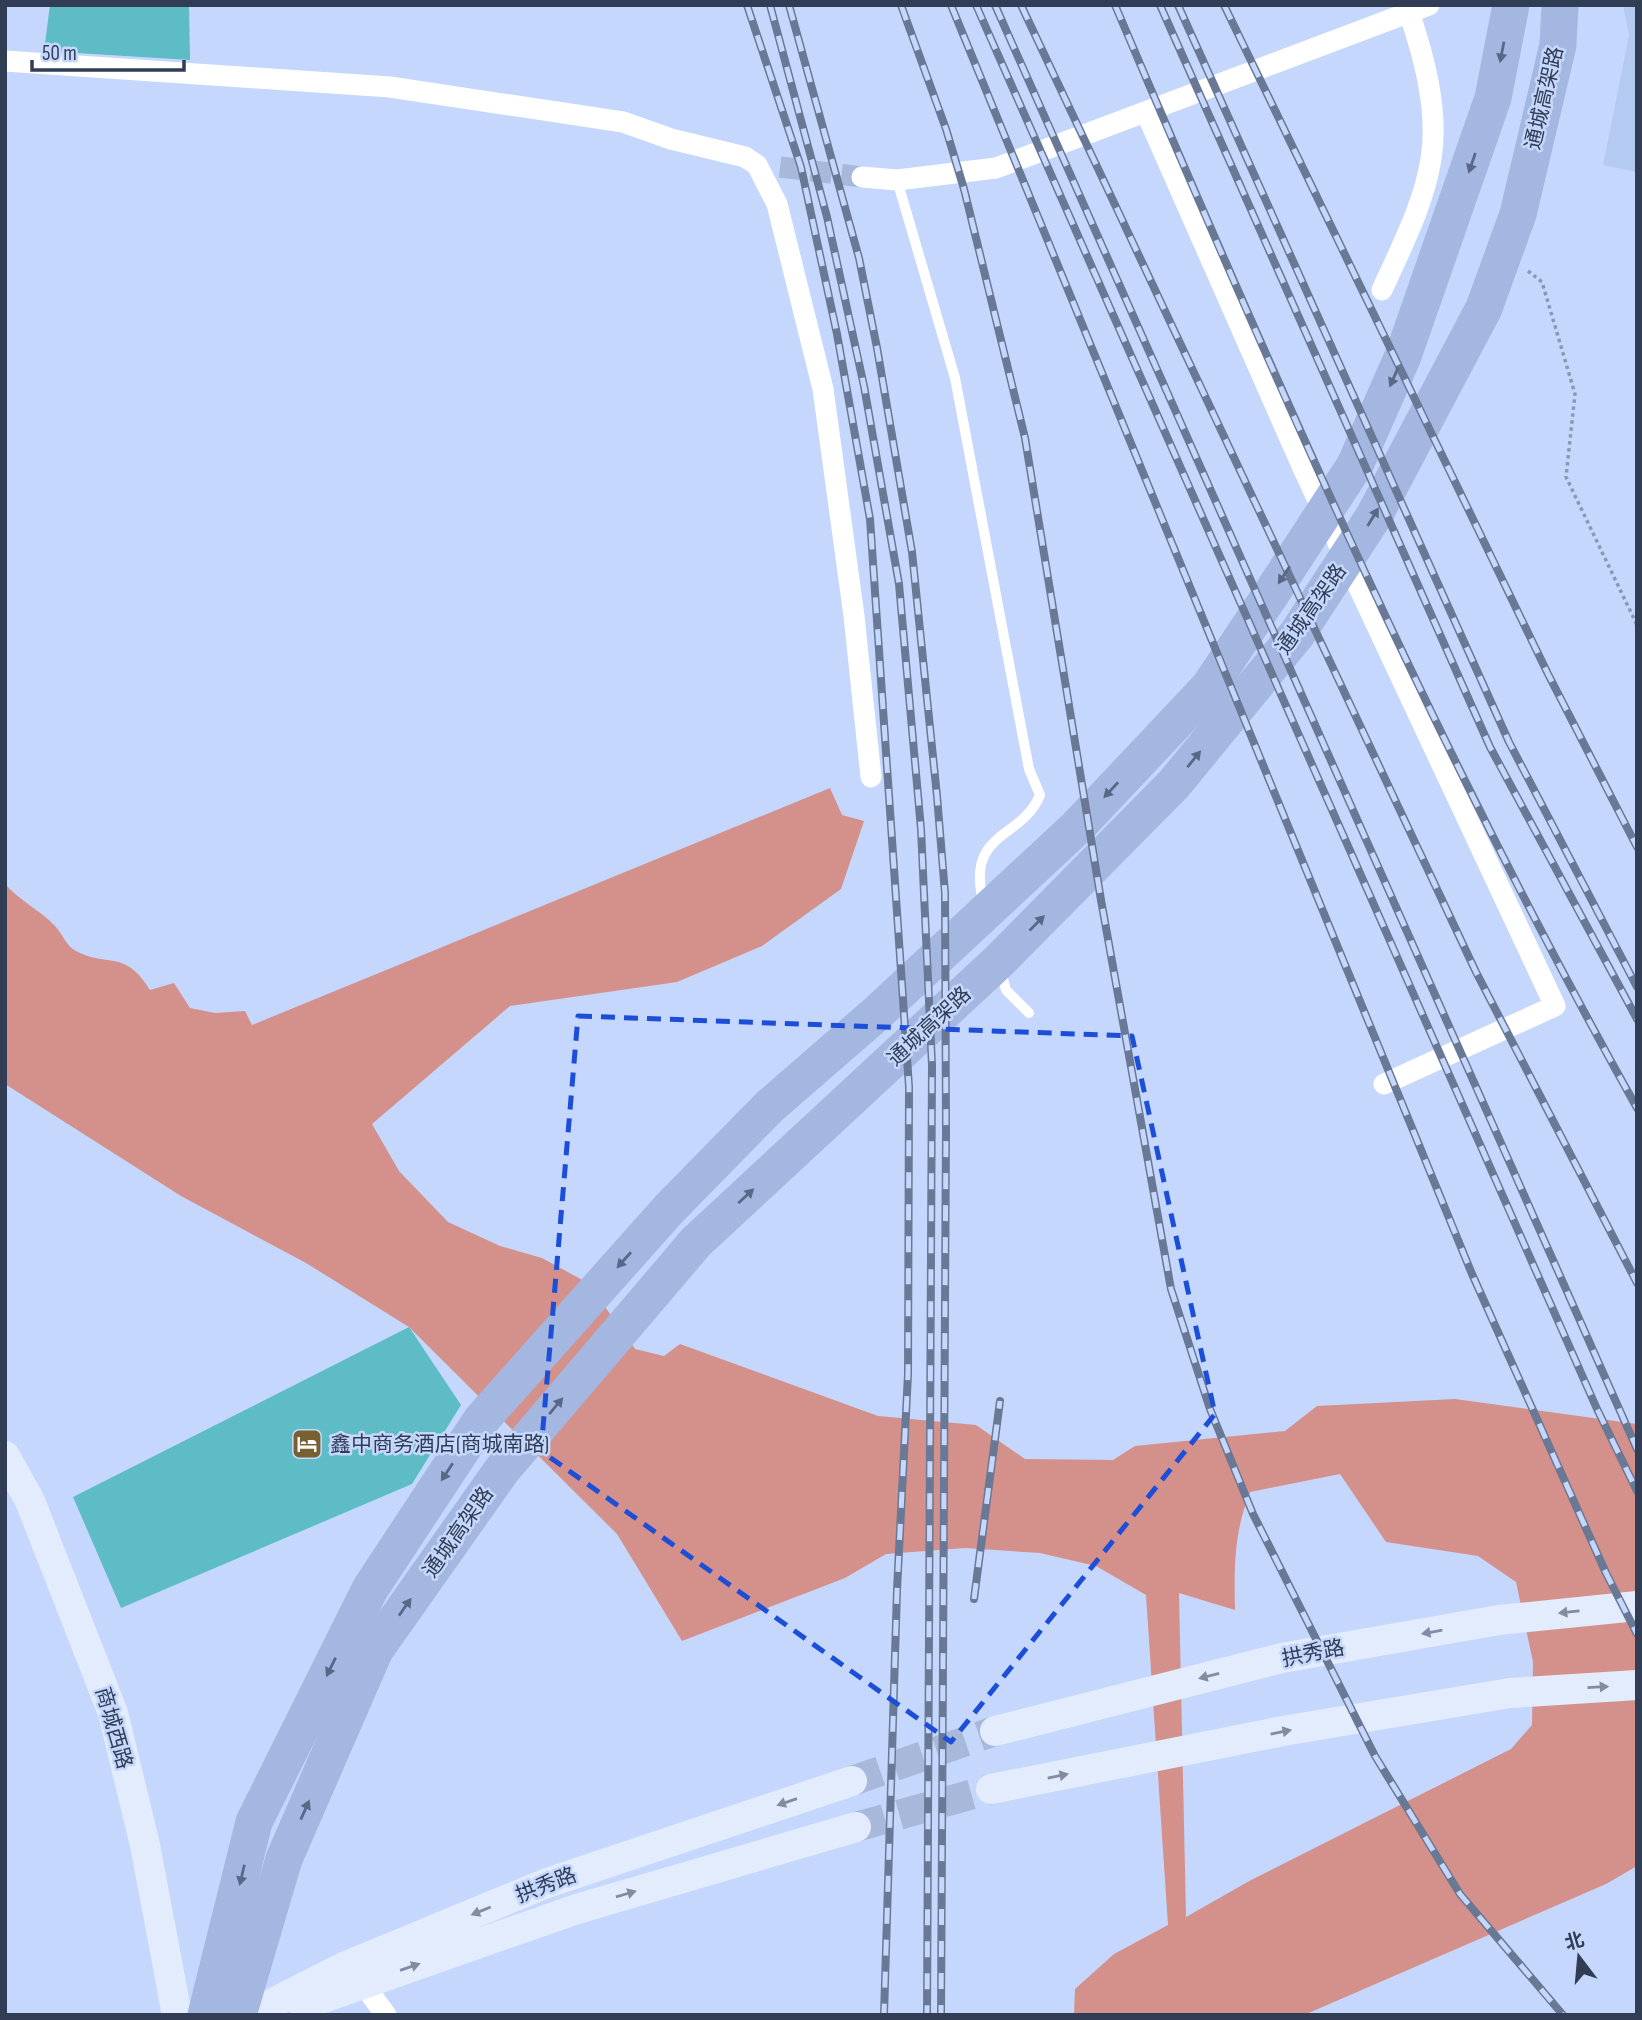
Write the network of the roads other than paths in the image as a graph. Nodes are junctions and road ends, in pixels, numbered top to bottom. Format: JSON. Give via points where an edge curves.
{"nodes":[{"id":1,"x":1511,"y":5,"type":"edge"},
{"id":2,"x":1560,"y":5,"type":"edge"},
{"id":3,"x":1419,"y":9,"type":"edge"},
{"id":4,"x":5,"y":61,"type":"edge"},
{"id":5,"x":1146,"y":111,"type":"junction"},
{"id":6,"x":757,"y":165,"type":"junction"},
{"id":7,"x":780,"y":167,"type":"tunnel mouth"},
{"id":8,"x":863,"y":177,"type":"tunnel mouth"},
{"id":9,"x":897,"y":180,"type":"junction"},
{"id":10,"x":1382,"y":290,"type":"dead end"},
{"id":11,"x":870,"y":776,"type":"dead end"},
{"id":12,"x":989,"y":926,"type":"dead end"},
{"id":13,"x":996,"y":952,"type":"dead end"},
{"id":14,"x":1029,"y":1013,"type":"dead end"},
{"id":15,"x":1384,"y":1084,"type":"dead end"},
{"id":16,"x":5,"y":1456,"type":"edge"},
{"id":17,"x":1637,"y":1606,"type":"edge"},
{"id":18,"x":1637,"y":1685,"type":"edge"},
{"id":19,"x":995,"y":1731,"type":"tunnel mouth"},
{"id":20,"x":852,"y":1781,"type":"tunnel mouth"},
{"id":21,"x":991,"y":1789,"type":"tunnel mouth"},
{"id":22,"x":856,"y":1827,"type":"tunnel mouth"},
{"id":23,"x":363,"y":1984,"type":"junction"},
{"id":24,"x":177,"y":2015,"type":"edge"},
{"id":25,"x":206,"y":2015,"type":"edge"},
{"id":26,"x":238,"y":2015,"type":"edge"},
{"id":27,"x":249,"y":2015,"type":"edge"},
{"id":28,"x":277,"y":2015,"type":"edge"},
{"id":29,"x":386,"y":2015,"type":"edge"}],
"edges":[{"from":1,"to":25,"type":"highway","name":"通城高架路","one_way":true,"via":[[1493,99],[1403,356],[1354,466],[1277,586],[1209,687],[1077,827],[876,1014],[770,1105],[669,1209],[482,1419],[370,1589],[254,1822]]},
{"from":26,"to":2,"type":"highway","name":"通城高架路","one_way":true,"via":[[284,1859],[375,1650],[502,1470],[696,1242],[1058,902],[1174,784],[1297,634],[1374,516],[1484,308],[1518,214],[1558,45]]},
{"from":3,"to":5,"type":"street"},
{"from":3,"to":10,"type":"street","via":[[1433,130],[1431,160],[1411,225]]},
{"from":4,"to":6,"type":"street","via":[[390,87],[623,122],[745,157]]},
{"from":5,"to":9,"type":"street","via":[[996,168]]},
{"from":5,"to":15,"type":"street","via":[[1303,468],[1555,1006]]},
{"from":6,"to":7,"type":"street"},
{"from":6,"to":11,"type":"street","via":[[777,204],[823,389]]},
{"from":8,"to":9,"type":"street"},
{"from":9,"to":12,"type":"lane","via":[[955,378],[1030,769],[1040,795],[1034,810],[996,837],[979,869]]},
{"from":13,"to":14,"type":"lane","via":[[1006,990]]},
{"from":16,"to":24,"type":"main road","name":"商城西路","via":[[30,1502],[113,1713],[145,1845]]},
{"from":17,"to":19,"type":"main road","name":"拱秀路","one_way":true,"via":[[1499,1620],[1282,1658]]},
{"from":21,"to":18,"type":"main road","one_way":true,"via":[[1283,1731],[1510,1693]]},
{"from":20,"to":27,"type":"main road","name":"拱秀路","one_way":true,"via":[[547,1883],[346,1966]]},
{"from":23,"to":22,"type":"main road","name":"拱秀路","one_way":true,"via":[[577,1909]]},
{"from":23,"to":28,"type":"main road","name":"拱秀路"},
{"from":23,"to":29,"type":"street"}]}
